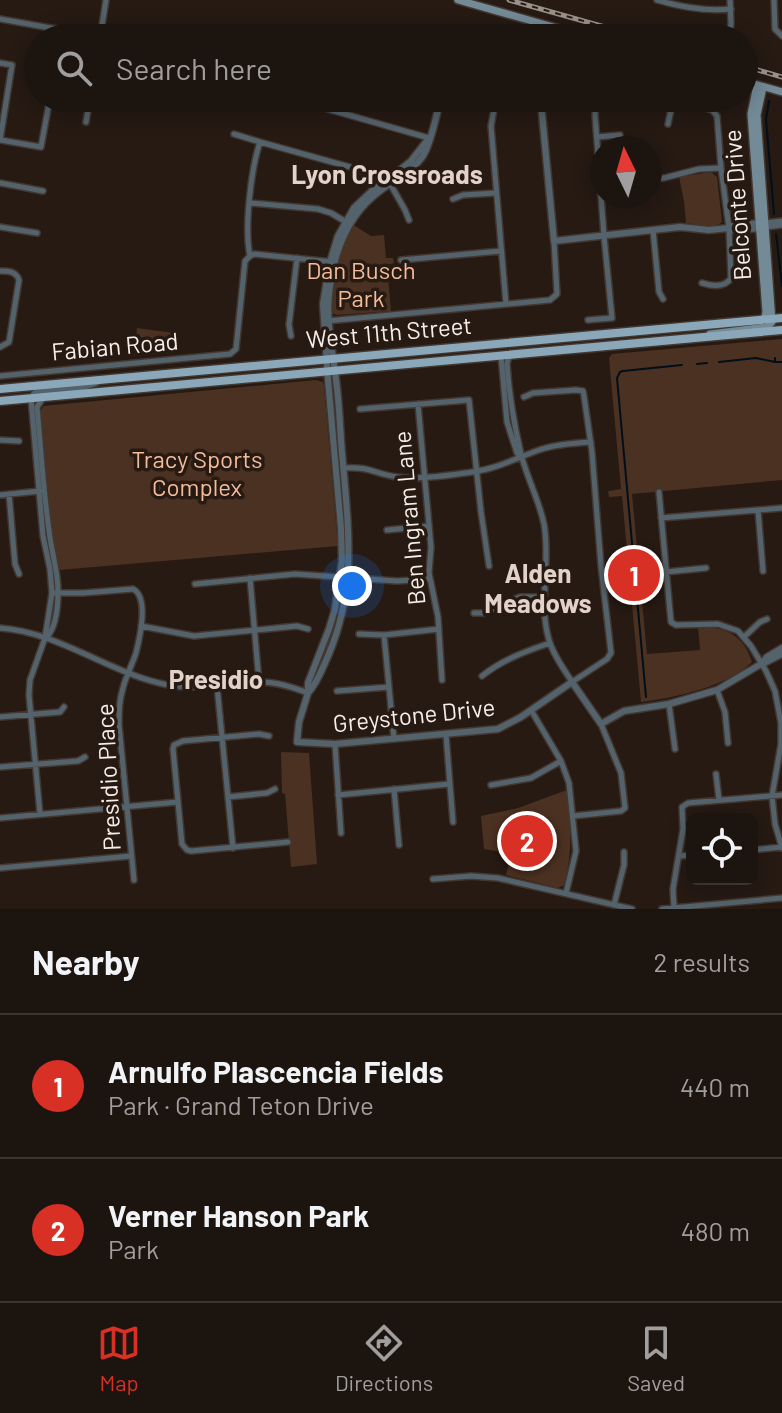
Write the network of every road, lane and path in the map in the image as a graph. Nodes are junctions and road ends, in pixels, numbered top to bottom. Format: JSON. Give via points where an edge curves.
{"nodes":[{"id":1,"x":106,"y":0,"type":"edge"},
{"id":2,"x":458,"y":0,"type":"edge"},
{"id":3,"x":657,"y":0,"type":"edge"},
{"id":4,"x":730,"y":0,"type":"edge"},
{"id":5,"x":774,"y":0,"type":"edge"},
{"id":6,"x":731,"y":9,"type":"junction"},
{"id":7,"x":0,"y":19,"type":"edge"},
{"id":8,"x":28,"y":24,"type":"edge"},
{"id":9,"x":102,"y":24,"type":"edge"},
{"id":10,"x":543,"y":24,"type":"edge"},
{"id":11,"x":731,"y":24,"type":"edge"},
{"id":12,"x":782,"y":36,"type":"edge"},
{"id":13,"x":0,"y":63,"type":"edge"},
{"id":14,"x":760,"y":86,"type":"joint"},
{"id":15,"x":782,"y":92,"type":"edge"},
{"id":16,"x":758,"y":105,"type":"edge"},
{"id":17,"x":47,"y":112,"type":"edge"},
{"id":18,"x":88,"y":112,"type":"edge"},
{"id":19,"x":340,"y":112,"type":"edge"},
{"id":20,"x":437,"y":112,"type":"edge"},
{"id":21,"x":494,"y":112,"type":"edge"},
{"id":22,"x":542,"y":112,"type":"edge"},
{"id":23,"x":596,"y":112,"type":"edge"},
{"id":24,"x":669,"y":112,"type":"edge"},
{"id":25,"x":714,"y":112,"type":"edge"},
{"id":26,"x":757,"y":112,"type":"edge"},
{"id":27,"x":86,"y":122,"type":"dead end"},
{"id":28,"x":668,"y":124,"type":"dead end"},
{"id":29,"x":234,"y":134,"type":"dead end"},
{"id":30,"x":620,"y":135,"type":"dead end"},
{"id":31,"x":597,"y":136,"type":"edge"},
{"id":32,"x":608,"y":136,"type":"edge"},
{"id":33,"x":429,"y":138,"type":"junction"},
{"id":34,"x":0,"y":140,"type":"edge"},
{"id":35,"x":260,"y":142,"type":"junction"},
{"id":36,"x":721,"y":168,"type":"junction"},
{"id":37,"x":366,"y":174,"type":"dead end"},
{"id":38,"x":662,"y":178,"type":"edge"},
{"id":39,"x":389,"y":182,"type":"junction"},
{"id":40,"x":0,"y":183,"type":"edge"},
{"id":41,"x":43,"y":191,"type":"dead end"},
{"id":42,"x":496,"y":193,"type":"junction"},
{"id":43,"x":453,"y":199,"type":"dead end"},
{"id":44,"x":250,"y":203,"type":"junction"},
{"id":45,"x":602,"y":208,"type":"edge"},
{"id":46,"x":409,"y":220,"type":"dead end"},
{"id":47,"x":347,"y":223,"type":"junction"},
{"id":48,"x":782,"y":223,"type":"edge"},
{"id":49,"x":762,"y":226,"type":"junction"},
{"id":50,"x":0,"y":227,"type":"edge"},
{"id":51,"x":729,"y":228,"type":"junction"},
{"id":52,"x":653,"y":229,"type":"junction"},
{"id":53,"x":37,"y":233,"type":"dead end"},
{"id":54,"x":604,"y":236,"type":"junction"},
{"id":55,"x":554,"y":241,"type":"junction"},
{"id":56,"x":501,"y":251,"type":"junction"},
{"id":57,"x":250,"y":256,"type":"junction"},
{"id":58,"x":297,"y":258,"type":"junction"},
{"id":59,"x":401,"y":260,"type":"dead end"},
{"id":60,"x":332,"y":262,"type":"junction"},
{"id":61,"x":0,"y":271,"type":"edge"},
{"id":62,"x":702,"y":283,"type":"dead end"},
{"id":63,"x":663,"y":299,"type":"dead end"},
{"id":64,"x":506,"y":304,"type":"junction"},
{"id":65,"x":777,"y":318,"type":"edge"},
{"id":66,"x":326,"y":320,"type":"junction"},
{"id":67,"x":588,"y":320,"type":"dead end"},
{"id":68,"x":761,"y":320,"type":"junction"},
{"id":69,"x":782,"y":330,"type":"edge"},
{"id":70,"x":291,"y":336,"type":"dead end"},
{"id":71,"x":568,"y":337,"type":"junction"},
{"id":72,"x":703,"y":338,"type":"junction"},
{"id":73,"x":0,"y":347,"type":"edge"},
{"id":74,"x":513,"y":355,"type":"junction"},
{"id":75,"x":501,"y":356,"type":"junction"},
{"id":76,"x":330,"y":359,"type":"junction"},
{"id":77,"x":331,"y":371,"type":"junction"},
{"id":78,"x":0,"y":376,"type":"edge"},
{"id":79,"x":102,"y":380,"type":"junction"},
{"id":80,"x":0,"y":389,"type":"edge"},
{"id":81,"x":44,"y":397,"type":"junction"},
{"id":82,"x":524,"y":397,"type":"dead end"},
{"id":83,"x":31,"y":399,"type":"junction"},
{"id":84,"x":0,"y":401,"type":"edge"},
{"id":85,"x":418,"y":404,"type":"junction"},
{"id":86,"x":360,"y":409,"type":"dead end"},
{"id":87,"x":0,"y":440,"type":"edge"},
{"id":88,"x":19,"y":441,"type":"dead end"},
{"id":89,"x":591,"y":442,"type":"junction"},
{"id":90,"x":522,"y":456,"type":"junction"},
{"id":91,"x":343,"y":468,"type":"junction"},
{"id":92,"x":476,"y":472,"type":"junction"},
{"id":93,"x":425,"y":476,"type":"junction"},
{"id":94,"x":42,"y":491,"type":"junction"},
{"id":95,"x":659,"y":492,"type":"dead end"},
{"id":96,"x":9,"y":494,"type":"junction"},
{"id":97,"x":0,"y":495,"type":"edge"},
{"id":98,"x":782,"y":508,"type":"edge"},
{"id":99,"x":758,"y":510,"type":"junction"},
{"id":100,"x":661,"y":518,"type":"junction"},
{"id":101,"x":429,"y":526,"type":"junction"},
{"id":102,"x":387,"y":530,"type":"dead end"},
{"id":103,"x":489,"y":566,"type":"dead end"},
{"id":104,"x":706,"y":568,"type":"dead end"},
{"id":105,"x":763,"y":571,"type":"dead end"},
{"id":106,"x":666,"y":572,"type":"junction"},
{"id":107,"x":19,"y":574,"type":"dead end"},
{"id":108,"x":344,"y":577,"type":"junction"},
{"id":109,"x":250,"y":578,"type":"junction"},
{"id":110,"x":430,"y":579,"type":"junction"},
{"id":111,"x":195,"y":584,"type":"dead end"},
{"id":112,"x":55,"y":592,"type":"junction"},
{"id":113,"x":545,"y":597,"type":"junction"},
{"id":114,"x":474,"y":613,"type":"dead end"},
{"id":115,"x":767,"y":619,"type":"dead end"},
{"id":116,"x":141,"y":626,"type":"junction"},
{"id":117,"x":0,"y":628,"type":"edge"},
{"id":118,"x":308,"y":629,"type":"dead end"},
{"id":119,"x":439,"y":629,"type":"junction"},
{"id":120,"x":255,"y":630,"type":"junction"},
{"id":121,"x":359,"y":634,"type":"dead end"},
{"id":122,"x":384,"y":635,"type":"junction"},
{"id":123,"x":744,"y":637,"type":"junction"},
{"id":124,"x":45,"y":638,"type":"junction"},
{"id":125,"x":550,"y":643,"type":"junction"},
{"id":126,"x":782,"y":651,"type":"edge"},
{"id":127,"x":761,"y":664,"type":"junction"},
{"id":128,"x":127,"y":672,"type":"junction"},
{"id":129,"x":482,"y":676,"type":"dead end"},
{"id":130,"x":442,"y":680,"type":"dead end"},
{"id":131,"x":259,"y":682,"type":"junction"},
{"id":132,"x":572,"y":682,"type":"junction"},
{"id":133,"x":217,"y":686,"type":"junction"},
{"id":134,"x":389,"y":687,"type":"junction"},
{"id":135,"x":717,"y":690,"type":"junction"},
{"id":136,"x":337,"y":691,"type":"dead end"},
{"id":137,"x":308,"y":693,"type":"junction"},
{"id":138,"x":669,"y":704,"type":"junction"},
{"id":139,"x":64,"y":707,"type":"dead end"},
{"id":140,"x":531,"y":710,"type":"junction"},
{"id":141,"x":30,"y":714,"type":"junction"},
{"id":142,"x":0,"y":717,"type":"edge"},
{"id":143,"x":601,"y":724,"type":"junction"},
{"id":144,"x":446,"y":735,"type":"junction"},
{"id":145,"x":269,"y":736,"type":"dead end"},
{"id":146,"x":223,"y":738,"type":"junction"},
{"id":147,"x":394,"y":739,"type":"junction"},
{"id":148,"x":728,"y":743,"type":"dead end"},
{"id":149,"x":335,"y":744,"type":"junction"},
{"id":150,"x":675,"y":749,"type":"dead end"},
{"id":151,"x":85,"y":757,"type":"dead end"},
{"id":152,"x":561,"y":761,"type":"junction"},
{"id":153,"x":35,"y":764,"type":"junction"},
{"id":154,"x":0,"y":767,"type":"edge"},
{"id":155,"x":716,"y":774,"type":"dead end"},
{"id":156,"x":449,"y":784,"type":"junction"},
{"id":157,"x":491,"y":785,"type":"dead end"},
{"id":158,"x":275,"y":789,"type":"dead end"},
{"id":159,"x":394,"y":789,"type":"junction"},
{"id":160,"x":338,"y":795,"type":"junction"},
{"id":161,"x":782,"y":795,"type":"edge"},
{"id":162,"x":772,"y":796,"type":"junction"},
{"id":163,"x":228,"y":797,"type":"junction"},
{"id":164,"x":719,"y":800,"type":"junction"},
{"id":165,"x":178,"y":802,"type":"junction"},
{"id":166,"x":127,"y":806,"type":"junction"},
{"id":167,"x":40,"y":814,"type":"junction"},
{"id":168,"x":573,"y":816,"type":"junction"},
{"id":169,"x":0,"y":818,"type":"edge"},
{"id":170,"x":453,"y":822,"type":"dead end"},
{"id":171,"x":341,"y":833,"type":"dead end"},
{"id":172,"x":288,"y":842,"type":"dead end"},
{"id":173,"x":399,"y":845,"type":"dead end"},
{"id":174,"x":782,"y":847,"type":"edge"},
{"id":175,"x":233,"y":848,"type":"junction"},
{"id":176,"x":758,"y":849,"type":"edge"},
{"id":177,"x":624,"y":852,"type":"dead end"},
{"id":178,"x":131,"y":856,"type":"junction"},
{"id":179,"x":680,"y":856,"type":"junction"},
{"id":180,"x":686,"y":856,"type":"edge"},
{"id":181,"x":0,"y":868,"type":"edge"},
{"id":182,"x":433,"y":879,"type":"dead end"},
{"id":183,"x":134,"y":880,"type":"dead end"},
{"id":184,"x":566,"y":893,"type":"junction"},
{"id":185,"x":782,"y":898,"type":"edge"},
{"id":186,"x":614,"y":905,"type":"junction"},
{"id":187,"x":742,"y":906,"type":"edge"},
{"id":188,"x":674,"y":908,"type":"edge"},
{"id":189,"x":632,"y":909,"type":"edge"},
{"id":190,"x":662,"y":909,"type":"edge"}],
"edges":[{"from":1,"to":9,"type":"street"},
{"from":2,"to":10,"type":"main road"},
{"from":3,"to":6,"type":"street","via":[[680,7]]},
{"from":4,"to":6,"type":"street"},
{"from":5,"to":12,"type":"street","via":[[775,29]]},
{"from":6,"to":11,"type":"street"},
{"from":7,"to":8,"type":"street"},
{"from":13,"to":34,"type":"street","via":[[12,65]]},
{"from":14,"to":15,"type":"main road"},
{"from":14,"to":16,"type":"main road","name":"Belconte Drive"},
{"from":17,"to":34,"type":"street","via":[[41,147]]},
{"from":18,"to":27,"type":"street"},
{"from":19,"to":33,"type":"street"},
{"from":20,"to":33,"type":"street"},
{"from":21,"to":42,"type":"street"},
{"from":22,"to":55,"type":"street"},
{"from":23,"to":31,"type":"street"},
{"from":24,"to":28,"type":"street"},
{"from":25,"to":36,"type":"street"},
{"from":26,"to":49,"type":"main road","name":"Belconte Drive"},
{"from":29,"to":35,"type":"street"},
{"from":30,"to":32,"type":"street"},
{"from":33,"to":39,"type":"street"},
{"from":35,"to":37,"type":"street"},
{"from":35,"to":44,"type":"street"},
{"from":36,"to":38,"type":"street"},
{"from":36,"to":51,"type":"street"},
{"from":39,"to":46,"type":"street"},
{"from":39,"to":47,"type":"street"},
{"from":40,"to":41,"type":"street"},
{"from":42,"to":43,"type":"street"},
{"from":42,"to":56,"type":"street"},
{"from":44,"to":47,"type":"street","via":[[318,209]]},
{"from":44,"to":57,"type":"street"},
{"from":45,"to":54,"type":"street"},
{"from":47,"to":60,"type":"street"},
{"from":48,"to":49,"type":"street"},
{"from":49,"to":51,"type":"street"},
{"from":49,"to":65,"type":"main road","name":"Belconte Drive"},
{"from":49,"to":68,"type":"main road","name":"Belconte Drive","via":[[766,312]]},
{"from":50,"to":53,"type":"street"},
{"from":51,"to":52,"type":"street"},
{"from":51,"to":62,"type":"street","via":[[731,278],[726,284]]},
{"from":52,"to":54,"type":"street"},
{"from":52,"to":63,"type":"street"},
{"from":54,"to":55,"type":"street"},
{"from":54,"to":67,"type":"street","via":[[612,318]]},
{"from":55,"to":64,"type":"street","via":[[556,296]]},
{"from":56,"to":59,"type":"street"},
{"from":56,"to":64,"type":"street"},
{"from":57,"to":58,"type":"street"},
{"from":57,"to":78,"type":"street","name":"Fabian Road","via":[[245,261],[233,353]]},
{"from":58,"to":60,"type":"street"},
{"from":58,"to":70,"type":"street"},
{"from":60,"to":66,"type":"street"},
{"from":61,"to":73,"type":"street","via":[[10,271],[19,280],[9,342]]},
{"from":64,"to":66,"type":"street"},
{"from":65,"to":68,"type":"main road","name":"West 11th Street"},
{"from":65,"to":72,"type":"main road","via":[[767,327]]},
{"from":66,"to":76,"type":"street"},
{"from":68,"to":71,"type":"main road","name":"West 11th Street"},
{"from":69,"to":72,"type":"main road","name":"West 11th Street"},
{"from":71,"to":75,"type":"main road","via":[[554,344],[509,348]]},
{"from":71,"to":76,"type":"main road","name":"West 11th Street"},
{"from":72,"to":74,"type":"main road","name":"West 11th Street"},
{"from":74,"to":75,"type":"main road","name":"West 11th Street"},
{"from":74,"to":90,"type":"street","via":[[507,364],[509,389]]},
{"from":75,"to":77,"type":"main road","name":"West 11th Street"},
{"from":75,"to":90,"type":"street","via":[[507,422]]},
{"from":76,"to":77,"type":"street"},
{"from":76,"to":79,"type":"main road","name":"West 11th Street"},
{"from":77,"to":81,"type":"main road","name":"West 11th Street"},
{"from":77,"to":91,"type":"street"},
{"from":77,"to":108,"type":"street"},
{"from":79,"to":80,"type":"main road","name":"West 11th Street"},
{"from":79,"to":83,"type":"street","via":[[45,390]]},
{"from":81,"to":83,"type":"main road","name":"West 11th Street"},
{"from":81,"to":94,"type":"street","via":[[37,408]]},
{"from":82,"to":89,"type":"street","via":[[583,391]]},
{"from":83,"to":84,"type":"main road","name":"West 11th Street"},
{"from":83,"to":94,"type":"street"},
{"from":85,"to":86,"type":"street"},
{"from":85,"to":92,"type":"street","via":[[469,400]]},
{"from":85,"to":93,"type":"street","name":"Ben Ingram Lane"},
{"from":87,"to":88,"type":"street"},
{"from":89,"to":90,"type":"street"},
{"from":89,"to":132,"type":"street","name":"Greystone Drive","via":[[610,656]]},
{"from":90,"to":92,"type":"street"},
{"from":90,"to":113,"type":"street","via":[[544,525]]},
{"from":91,"to":93,"type":"street"},
{"from":91,"to":108,"type":"street","via":[[349,540]]},
{"from":92,"to":93,"type":"street"},
{"from":92,"to":103,"type":"street"},
{"from":93,"to":101,"type":"street","name":"Ben Ingram Lane"},
{"from":94,"to":96,"type":"street"},
{"from":94,"to":112,"type":"street","via":[[43,536]]},
{"from":95,"to":100,"type":"street"},
{"from":96,"to":97,"type":"street"},
{"from":96,"to":107,"type":"street"},
{"from":98,"to":99,"type":"street"},
{"from":99,"to":100,"type":"street"},
{"from":99,"to":105,"type":"street"},
{"from":100,"to":106,"type":"street"},
{"from":101,"to":102,"type":"street"},
{"from":101,"to":110,"type":"street","name":"Ben Ingram Lane"},
{"from":104,"to":106,"type":"street"},
{"from":106,"to":123,"type":"street","via":[[674,625],[718,624]]},
{"from":108,"to":109,"type":"street"},
{"from":108,"to":110,"type":"street"},
{"from":108,"to":137,"type":"street","via":[[337,634]]},
{"from":109,"to":111,"type":"street"},
{"from":109,"to":120,"type":"street"},
{"from":110,"to":119,"type":"street","name":"Ben Ingram Lane"},
{"from":112,"to":116,"type":"street","via":[[137,590]]},
{"from":112,"to":124,"type":"street"},
{"from":113,"to":114,"type":"street","via":[[513,599]]},
{"from":113,"to":125,"type":"street"},
{"from":115,"to":123,"type":"street"},
{"from":116,"to":120,"type":"street","via":[[194,636]]},
{"from":116,"to":128,"type":"street","name":"Presidio Place"},
{"from":117,"to":124,"type":"street"},
{"from":118,"to":120,"type":"street"},
{"from":119,"to":122,"type":"street"},
{"from":119,"to":130,"type":"street","name":"Ben Ingram Lane"},
{"from":120,"to":131,"type":"street"},
{"from":121,"to":122,"type":"street"},
{"from":122,"to":134,"type":"street"},
{"from":123,"to":127,"type":"street"},
{"from":124,"to":128,"type":"street"},
{"from":124,"to":141,"type":"street","via":[[30,680]]},
{"from":125,"to":129,"type":"street"},
{"from":125,"to":132,"type":"street"},
{"from":126,"to":127,"type":"street"},
{"from":127,"to":135,"type":"street"},
{"from":127,"to":162,"type":"street","via":[[775,691],[781,723]]},
{"from":128,"to":133,"type":"street","via":[[187,688]]},
{"from":128,"to":166,"type":"street","name":"Presidio Place","via":[[119,725]]},
{"from":131,"to":133,"type":"street"},
{"from":131,"to":137,"type":"street"},
{"from":132,"to":140,"type":"street","name":"Greystone Drive"},
{"from":132,"to":143,"type":"street"},
{"from":133,"to":146,"type":"street"},
{"from":134,"to":136,"type":"street"},
{"from":134,"to":147,"type":"street"},
{"from":135,"to":138,"type":"street"},
{"from":135,"to":148,"type":"street"},
{"from":137,"to":149,"type":"street","name":"Greystone Drive","via":[[297,742]]},
{"from":138,"to":143,"type":"street","via":[[624,711]]},
{"from":138,"to":150,"type":"street"},
{"from":139,"to":141,"type":"street","via":[[60,712]]},
{"from":140,"to":144,"type":"street","name":"Greystone Drive","via":[[498,729]]},
{"from":140,"to":152,"type":"street"},
{"from":141,"to":142,"type":"street"},
{"from":141,"to":153,"type":"street"},
{"from":143,"to":168,"type":"street","via":[[621,773],[624,809]]},
{"from":144,"to":147,"type":"street","name":"Greystone Drive"},
{"from":144,"to":156,"type":"street"},
{"from":145,"to":146,"type":"street"},
{"from":146,"to":163,"type":"street"},
{"from":146,"to":165,"type":"street","via":[[174,745]]},
{"from":147,"to":149,"type":"street","name":"Greystone Drive"},
{"from":149,"to":160,"type":"street"},
{"from":151,"to":153,"type":"street"},
{"from":152,"to":157,"type":"street","via":[[531,778]]},
{"from":152,"to":168,"type":"street"},
{"from":153,"to":154,"type":"street"},
{"from":153,"to":167,"type":"street"},
{"from":155,"to":164,"type":"street"},
{"from":156,"to":159,"type":"street"},
{"from":156,"to":170,"type":"street"},
{"from":158,"to":163,"type":"street"},
{"from":159,"to":160,"type":"street"},
{"from":159,"to":173,"type":"street"},
{"from":160,"to":171,"type":"street"},
{"from":161,"to":162,"type":"street"},
{"from":162,"to":164,"type":"street"},
{"from":162,"to":174,"type":"street"},
{"from":163,"to":175,"type":"street"},
{"from":164,"to":179,"type":"street","via":[[682,807]]},
{"from":165,"to":166,"type":"street"},
{"from":165,"to":175,"type":"street","via":[[187,850]]},
{"from":166,"to":167,"type":"street"},
{"from":166,"to":178,"type":"street","name":"Presidio Place"},
{"from":167,"to":169,"type":"street"},
{"from":168,"to":184,"type":"street","via":[[576,851]]},
{"from":172,"to":175,"type":"street"},
{"from":174,"to":176,"type":"street"},
{"from":177,"to":186,"type":"street"},
{"from":178,"to":181,"type":"street"},
{"from":178,"to":183,"type":"street","name":"Presidio Place"},
{"from":179,"to":180,"type":"street"},
{"from":179,"to":188,"type":"street"},
{"from":182,"to":184,"type":"street","via":[[485,876]]},
{"from":184,"to":186,"type":"street"},
{"from":185,"to":187,"type":"street"},
{"from":186,"to":189,"type":"street"},
{"from":187,"to":188,"type":"street"},
{"from":188,"to":190,"type":"street"}]}
